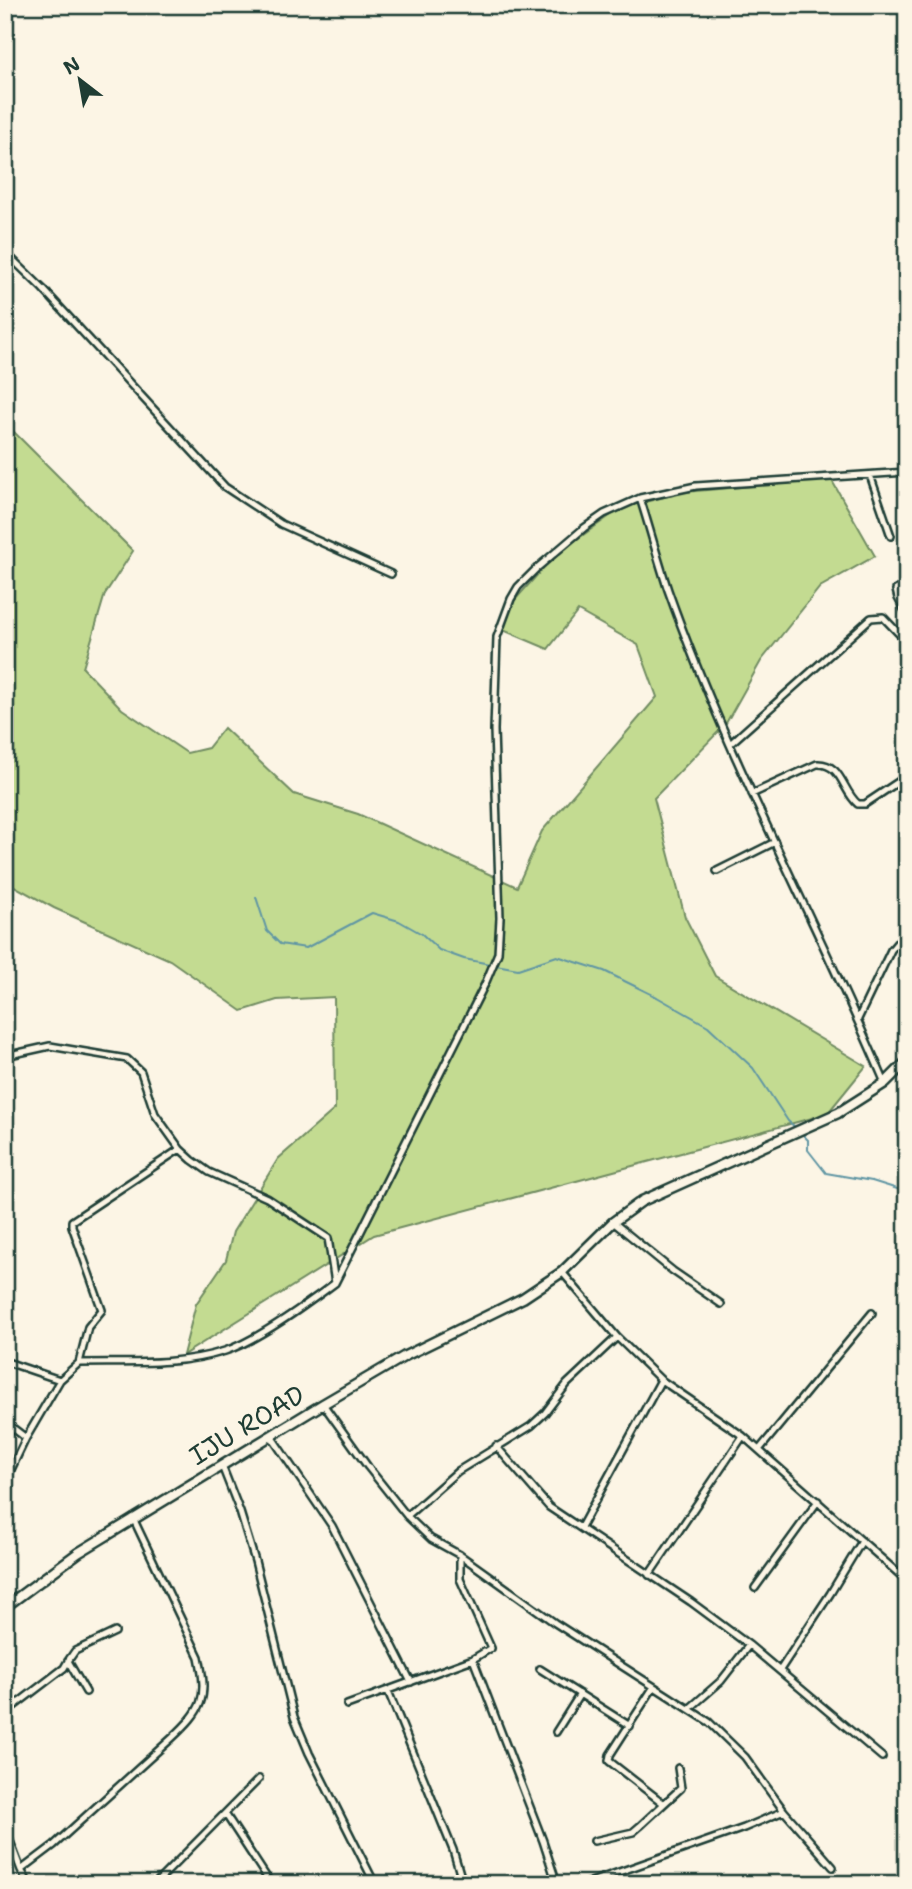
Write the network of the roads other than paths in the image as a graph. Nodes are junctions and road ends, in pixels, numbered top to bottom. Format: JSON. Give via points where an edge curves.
{"nodes":[{"id":1,"x":5,"y":252,"type":"edge"},
{"id":2,"x":907,"y":472,"type":"edge"},
{"id":3,"x":870,"y":475,"type":"junction"},
{"id":4,"x":640,"y":498,"type":"junction"},
{"id":5,"x":891,"y":536,"type":"dead end"},
{"id":6,"x":391,"y":575,"type":"dead end"},
{"id":7,"x":907,"y":584,"type":"edge"},
{"id":8,"x":907,"y":615,"type":"edge"},
{"id":9,"x":907,"y":642,"type":"edge"},
{"id":10,"x":730,"y":744,"type":"junction"},
{"id":11,"x":907,"y":776,"type":"edge"},
{"id":12,"x":752,"y":794,"type":"junction"},
{"id":13,"x":775,"y":842,"type":"junction"},
{"id":14,"x":717,"y":871,"type":"dead end"},
{"id":15,"x":907,"y":931,"type":"edge"},
{"id":16,"x":858,"y":1019,"type":"junction"},
{"id":17,"x":5,"y":1056,"type":"edge"},
{"id":18,"x":907,"y":1061,"type":"edge"},
{"id":19,"x":885,"y":1083,"type":"junction"},
{"id":20,"x":180,"y":1149,"type":"junction"},
{"id":21,"x":613,"y":1222,"type":"junction"},
{"id":22,"x":562,"y":1272,"type":"junction"},
{"id":23,"x":335,"y":1283,"type":"junction"},
{"id":24,"x":721,"y":1304,"type":"dead end"},
{"id":25,"x":872,"y":1313,"type":"dead end"},
{"id":26,"x":617,"y":1337,"type":"junction"},
{"id":27,"x":5,"y":1363,"type":"edge"},
{"id":28,"x":79,"y":1363,"type":"junction"},
{"id":29,"x":60,"y":1380,"type":"junction"},
{"id":30,"x":661,"y":1380,"type":"junction"},
{"id":31,"x":323,"y":1404,"type":"junction"},
{"id":32,"x":5,"y":1422,"type":"edge"},
{"id":33,"x":271,"y":1436,"type":"junction"},
{"id":34,"x":743,"y":1436,"type":"junction"},
{"id":35,"x":26,"y":1438,"type":"junction"},
{"id":36,"x":496,"y":1446,"type":"junction"},
{"id":37,"x":759,"y":1450,"type":"junction"},
{"id":38,"x":222,"y":1466,"type":"junction"},
{"id":39,"x":5,"y":1482,"type":"edge"},
{"id":40,"x":818,"y":1502,"type":"junction"},
{"id":41,"x":407,"y":1516,"type":"junction"},
{"id":42,"x":133,"y":1518,"type":"junction"},
{"id":43,"x":582,"y":1527,"type":"junction"},
{"id":44,"x":862,"y":1541,"type":"junction"},
{"id":45,"x":460,"y":1555,"type":"junction"},
{"id":46,"x":649,"y":1575,"type":"junction"},
{"id":47,"x":907,"y":1581,"type":"edge"},
{"id":48,"x":755,"y":1588,"type":"dead end"},
{"id":49,"x":5,"y":1607,"type":"edge"},
{"id":50,"x":115,"y":1632,"type":"dead end"},
{"id":51,"x":749,"y":1645,"type":"junction"},
{"id":52,"x":473,"y":1659,"type":"junction"},
{"id":53,"x":68,"y":1661,"type":"junction"},
{"id":54,"x":540,"y":1669,"type":"dead end"},
{"id":55,"x":780,"y":1670,"type":"junction"},
{"id":56,"x":411,"y":1682,"type":"junction"},
{"id":57,"x":653,"y":1688,"type":"junction"},
{"id":58,"x":388,"y":1691,"type":"junction"},
{"id":59,"x":86,"y":1692,"type":"dead end"},
{"id":60,"x":580,"y":1694,"type":"junction"},
{"id":61,"x":347,"y":1705,"type":"dead end"},
{"id":62,"x":689,"y":1709,"type":"junction"},
{"id":63,"x":5,"y":1713,"type":"edge"},
{"id":64,"x":630,"y":1726,"type":"junction"},
{"id":65,"x":556,"y":1732,"type":"dead end"},
{"id":66,"x":882,"y":1757,"type":"dead end"},
{"id":67,"x":677,"y":1768,"type":"dead end"},
{"id":68,"x":259,"y":1779,"type":"dead end"},
{"id":69,"x":663,"y":1803,"type":"junction"},
{"id":70,"x":784,"y":1811,"type":"junction"},
{"id":71,"x":226,"y":1815,"type":"junction"},
{"id":72,"x":5,"y":1828,"type":"edge"},
{"id":73,"x":594,"y":1841,"type":"dead end"},
{"id":74,"x":833,"y":1867,"type":"dead end"},
{"id":75,"x":21,"y":1870,"type":"junction"},
{"id":76,"x":29,"y":1884,"type":"edge"},
{"id":77,"x":155,"y":1884,"type":"edge"},
{"id":78,"x":271,"y":1884,"type":"edge"},
{"id":79,"x":375,"y":1884,"type":"edge"},
{"id":80,"x":463,"y":1884,"type":"edge"},
{"id":81,"x":557,"y":1884,"type":"edge"},
{"id":82,"x":585,"y":1884,"type":"edge"}],
"edges":[{"from":1,"to":6,"type":"street","via":[[225,487],[281,524]]},
{"from":2,"to":3,"type":"street"},
{"from":3,"to":4,"type":"street","via":[[696,486]]},
{"from":3,"to":5,"type":"street"},
{"from":4,"to":10,"type":"street","via":[[668,590]]},
{"from":4,"to":23,"type":"street","via":[[594,521],[537,568],[511,598],[497,637],[498,953]]},
{"from":7,"to":8,"type":"street","via":[[896,590]]},
{"from":9,"to":10,"type":"street","via":[[883,617],[871,618]]},
{"from":10,"to":12,"type":"street"},
{"from":11,"to":12,"type":"street","via":[[858,804],[831,766],[817,764]]},
{"from":12,"to":13,"type":"street"},
{"from":13,"to":14,"type":"street"},
{"from":13,"to":16,"type":"street"},
{"from":15,"to":16,"type":"street","via":[[891,950]]},
{"from":16,"to":19,"type":"street"},
{"from":17,"to":20,"type":"street","via":[[50,1046],[127,1059],[141,1072],[155,1114]]},
{"from":18,"to":19,"type":"main road","name":"IJU ROAD"},
{"from":19,"to":21,"type":"main road","name":"IJU ROAD","via":[[814,1125],[642,1201]]},
{"from":20,"to":23,"type":"street","via":[[209,1172],[267,1198],[328,1238]]},
{"from":20,"to":28,"type":"street","via":[[72,1221],[102,1310],[88,1327]]},
{"from":21,"to":22,"type":"main road","name":"IJU ROAD"},
{"from":21,"to":24,"type":"street"},
{"from":22,"to":26,"type":"street"},
{"from":22,"to":31,"type":"main road","name":"IJU ROAD","via":[[523,1298],[405,1356]]},
{"from":23,"to":28,"type":"street","via":[[226,1351],[156,1362]]},
{"from":25,"to":37,"type":"street"},
{"from":26,"to":30,"type":"street"},
{"from":26,"to":36,"type":"street","via":[[538,1419]]},
{"from":27,"to":29,"type":"street"},
{"from":28,"to":29,"type":"street"},
{"from":29,"to":35,"type":"street"},
{"from":30,"to":34,"type":"street"},
{"from":30,"to":43,"type":"street"},
{"from":31,"to":33,"type":"main road","name":"IJU ROAD"},
{"from":31,"to":41,"type":"street"},
{"from":32,"to":35,"type":"street"},
{"from":33,"to":38,"type":"main road","name":"IJU ROAD"},
{"from":33,"to":56,"type":"street","via":[[332,1526]]},
{"from":34,"to":37,"type":"street"},
{"from":34,"to":46,"type":"street"},
{"from":35,"to":39,"type":"street"},
{"from":36,"to":41,"type":"street","via":[[458,1471]]},
{"from":36,"to":43,"type":"street","via":[[549,1507]]},
{"from":37,"to":40,"type":"street"},
{"from":38,"to":42,"type":"main road","name":"IJU ROAD"},
{"from":38,"to":79,"type":"street","via":[[255,1561],[294,1717]]},
{"from":40,"to":44,"type":"street"},
{"from":40,"to":48,"type":"street"},
{"from":41,"to":45,"type":"street","via":[[431,1539]]},
{"from":42,"to":49,"type":"main road","name":"IJU ROAD"},
{"from":42,"to":75,"type":"street","via":[[198,1657],[203,1678],[201,1705],[173,1738]]},
{"from":43,"to":46,"type":"street"},
{"from":44,"to":47,"type":"street"},
{"from":44,"to":55,"type":"street"},
{"from":45,"to":52,"type":"street","via":[[460,1579],[491,1648]]},
{"from":45,"to":57,"type":"street"},
{"from":46,"to":51,"type":"street"},
{"from":50,"to":53,"type":"street","via":[[75,1651]]},
{"from":51,"to":55,"type":"street"},
{"from":51,"to":62,"type":"street","via":[[721,1681]]},
{"from":52,"to":56,"type":"street"},
{"from":52,"to":81,"type":"street"},
{"from":53,"to":59,"type":"street"},
{"from":53,"to":63,"type":"street"},
{"from":54,"to":60,"type":"street"},
{"from":55,"to":66,"type":"street"},
{"from":56,"to":58,"type":"street"},
{"from":57,"to":62,"type":"street"},
{"from":57,"to":64,"type":"street"},
{"from":58,"to":61,"type":"street"},
{"from":58,"to":80,"type":"street"},
{"from":60,"to":64,"type":"street"},
{"from":60,"to":65,"type":"street"},
{"from":62,"to":70,"type":"street","via":[[745,1757]]},
{"from":64,"to":69,"type":"street","via":[[610,1761]]},
{"from":67,"to":69,"type":"street","via":[[681,1788]]},
{"from":68,"to":71,"type":"street"},
{"from":69,"to":73,"type":"street","via":[[634,1832]]},
{"from":70,"to":74,"type":"street"},
{"from":70,"to":82,"type":"street"},
{"from":71,"to":77,"type":"street"},
{"from":71,"to":78,"type":"street"},
{"from":72,"to":75,"type":"street"},
{"from":75,"to":76,"type":"street"}]}
